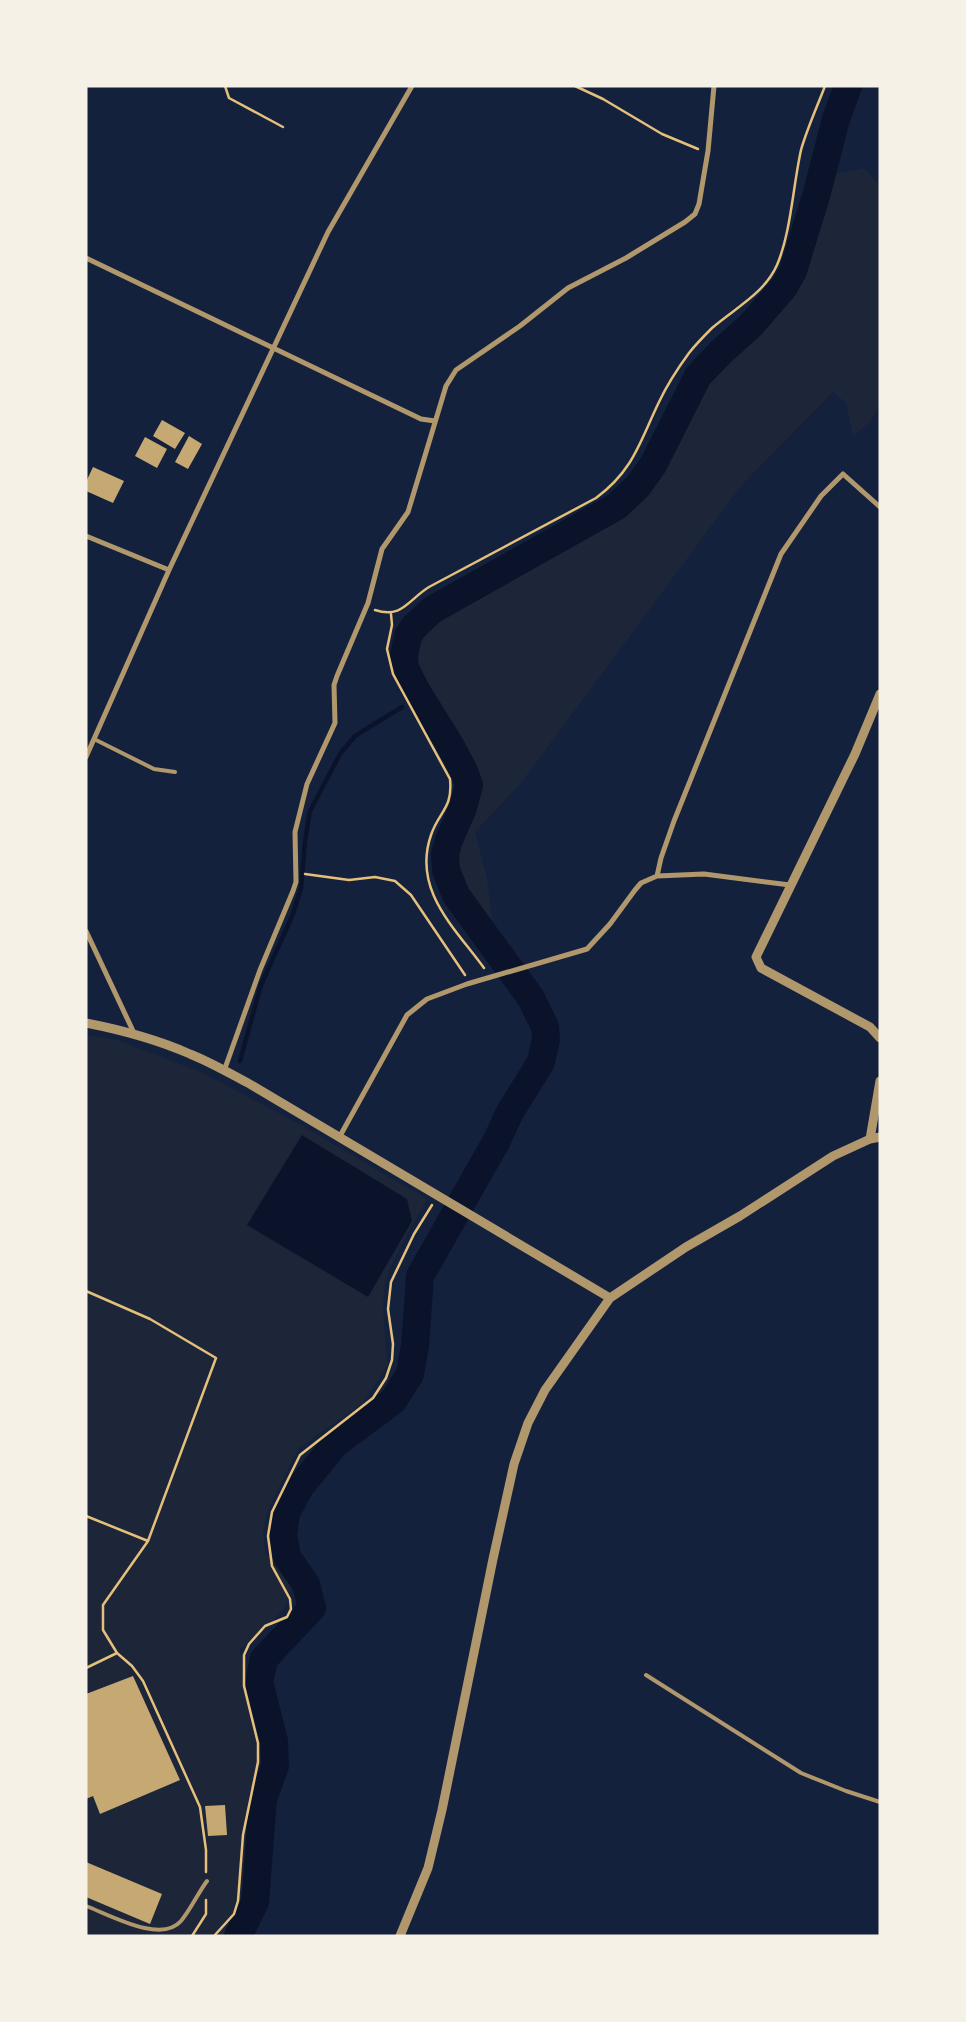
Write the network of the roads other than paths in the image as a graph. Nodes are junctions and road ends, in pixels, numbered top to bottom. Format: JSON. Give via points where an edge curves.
{"nodes":[{"id":1,"x":412,"y":86,"type":"edge"},
{"id":2,"x":714,"y":86,"type":"edge"},
{"id":3,"x":86,"y":258,"type":"edge"},
{"id":4,"x":274,"y":349,"type":"junction"},
{"id":5,"x":435,"y":421,"type":"junction"},
{"id":6,"x":880,"y":508,"type":"edge"},
{"id":7,"x":86,"y":536,"type":"edge"},
{"id":8,"x":169,"y":570,"type":"junction"},
{"id":9,"x":880,"y":694,"type":"edge"},
{"id":10,"x":94,"y":739,"type":"junction"},
{"id":11,"x":86,"y":757,"type":"edge"},
{"id":12,"x":175,"y":772,"type":"dead end"},
{"id":13,"x":657,"y":876,"type":"junction"},
{"id":14,"x":790,"y":884,"type":"junction"},
{"id":15,"x":86,"y":931,"type":"edge"},
{"id":16,"x":86,"y":1023,"type":"edge"},
{"id":17,"x":134,"y":1034,"type":"junction"},
{"id":18,"x":880,"y":1038,"type":"edge"},
{"id":19,"x":224,"y":1071,"type":"junction"},
{"id":20,"x":880,"y":1081,"type":"edge"},
{"id":21,"x":340,"y":1136,"type":"junction"},
{"id":22,"x":880,"y":1137,"type":"edge"},
{"id":23,"x":870,"y":1139,"type":"junction"},
{"id":24,"x":610,"y":1298,"type":"junction"},
{"id":25,"x":646,"y":1676,"type":"dead end"},
{"id":26,"x":880,"y":1802,"type":"edge"},
{"id":27,"x":207,"y":1881,"type":"road end"},
{"id":28,"x":86,"y":1906,"type":"edge"},
{"id":29,"x":400,"y":1936,"type":"edge"}],
"edges":[{"from":1,"to":4,"type":"street","via":[[328,232]]},
{"from":2,"to":5,"type":"street","via":[[708,152],[695,214],[626,258],[568,288],[456,370],[446,386]]},
{"from":3,"to":4,"type":"street"},
{"from":4,"to":5,"type":"street","via":[[421,419]]},
{"from":4,"to":8,"type":"street"},
{"from":5,"to":19,"type":"street","via":[[408,512],[382,549],[366,607],[334,685],[335,723],[313,767],[295,832],[296,882]]},
{"from":6,"to":13,"type":"street","via":[[843,474],[822,496],[781,554],[674,821]]},
{"from":7,"to":8,"type":"street"},
{"from":8,"to":10,"type":"street"},
{"from":9,"to":14,"type":"street","via":[[855,754]]},
{"from":10,"to":11,"type":"street"},
{"from":10,"to":12,"type":"lane","via":[[154,769]]},
{"from":13,"to":14,"type":"street","via":[[704,874]]},
{"from":13,"to":21,"type":"street","via":[[634,890],[587,949],[467,984],[427,999],[407,1015]]},
{"from":14,"to":18,"type":"street","via":[[756,957],[761,968],[870,1027]]},
{"from":15,"to":17,"type":"street"},
{"from":16,"to":17,"type":"street"},
{"from":17,"to":19,"type":"street","via":[[190,1054]]},
{"from":19,"to":21,"type":"street"},
{"from":20,"to":23,"type":"street"},
{"from":21,"to":24,"type":"street"},
{"from":22,"to":23,"type":"street"},
{"from":23,"to":24,"type":"street","via":[[833,1156]]},
{"from":24,"to":29,"type":"street","via":[[545,1390],[528,1423],[517,1456],[492,1559],[428,1868]]},
{"from":25,"to":26,"type":"lane","via":[[801,1773]]},
{"from":27,"to":28,"type":"lane","via":[[181,1922],[163,1930],[146,1930]]}]}
